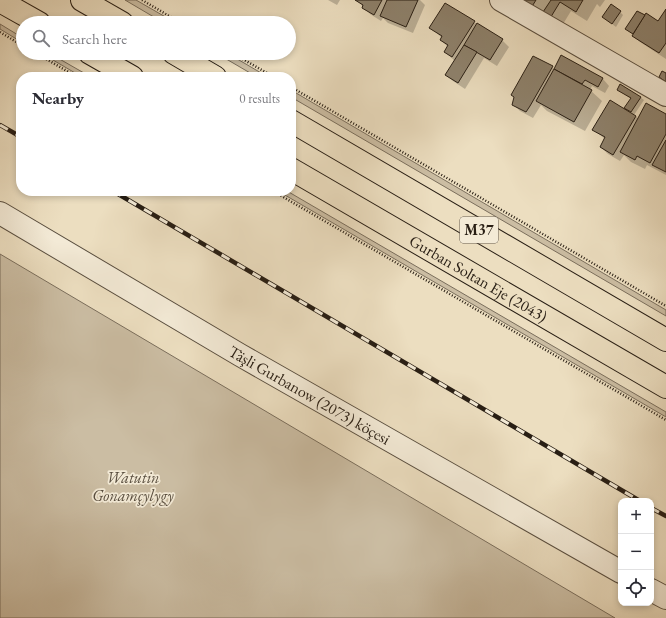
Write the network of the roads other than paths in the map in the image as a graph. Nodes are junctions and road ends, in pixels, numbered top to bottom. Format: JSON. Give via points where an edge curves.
{"nodes":[{"id":1,"x":82,"y":0,"type":"edge"},
{"id":2,"x":501,"y":0,"type":"edge"},
{"id":3,"x":0,"y":1,"type":"edge"},
{"id":4,"x":26,"y":16,"type":"edge"},
{"id":5,"x":110,"y":16,"type":"edge"},
{"id":6,"x":102,"y":60,"type":"edge"},
{"id":7,"x":186,"y":60,"type":"edge"},
{"id":8,"x":123,"y":72,"type":"edge"},
{"id":9,"x":206,"y":72,"type":"edge"},
{"id":10,"x":666,"y":95,"type":"edge"},
{"id":11,"x":296,"y":124,"type":"edge"},
{"id":12,"x":296,"y":172,"type":"edge"},
{"id":13,"x":0,"y":213,"type":"edge"},
{"id":14,"x":666,"y":340,"type":"edge"},
{"id":15,"x":666,"y":387,"type":"edge"},
{"id":16,"x":618,"y":570,"type":"edge"},
{"id":17,"x":654,"y":592,"type":"edge"},
{"id":18,"x":666,"y":598,"type":"edge"}],
"edges":[{"from":1,"to":5,"type":"highway"},
{"from":2,"to":10,"type":"street"},
{"from":3,"to":4,"type":"highway"},
{"from":6,"to":8,"type":"highway"},
{"from":7,"to":9,"type":"highway"},
{"from":11,"to":14,"type":"highway","number":"M37"},
{"from":12,"to":15,"type":"highway","name":"Gurban Soltan Eje (2043)","number":"M37"},
{"from":13,"to":16,"type":"street","name":"Täşli Gurbanow (2073) köçesi","via":[[247,359]]},
{"from":17,"to":18,"type":"street"}]}
